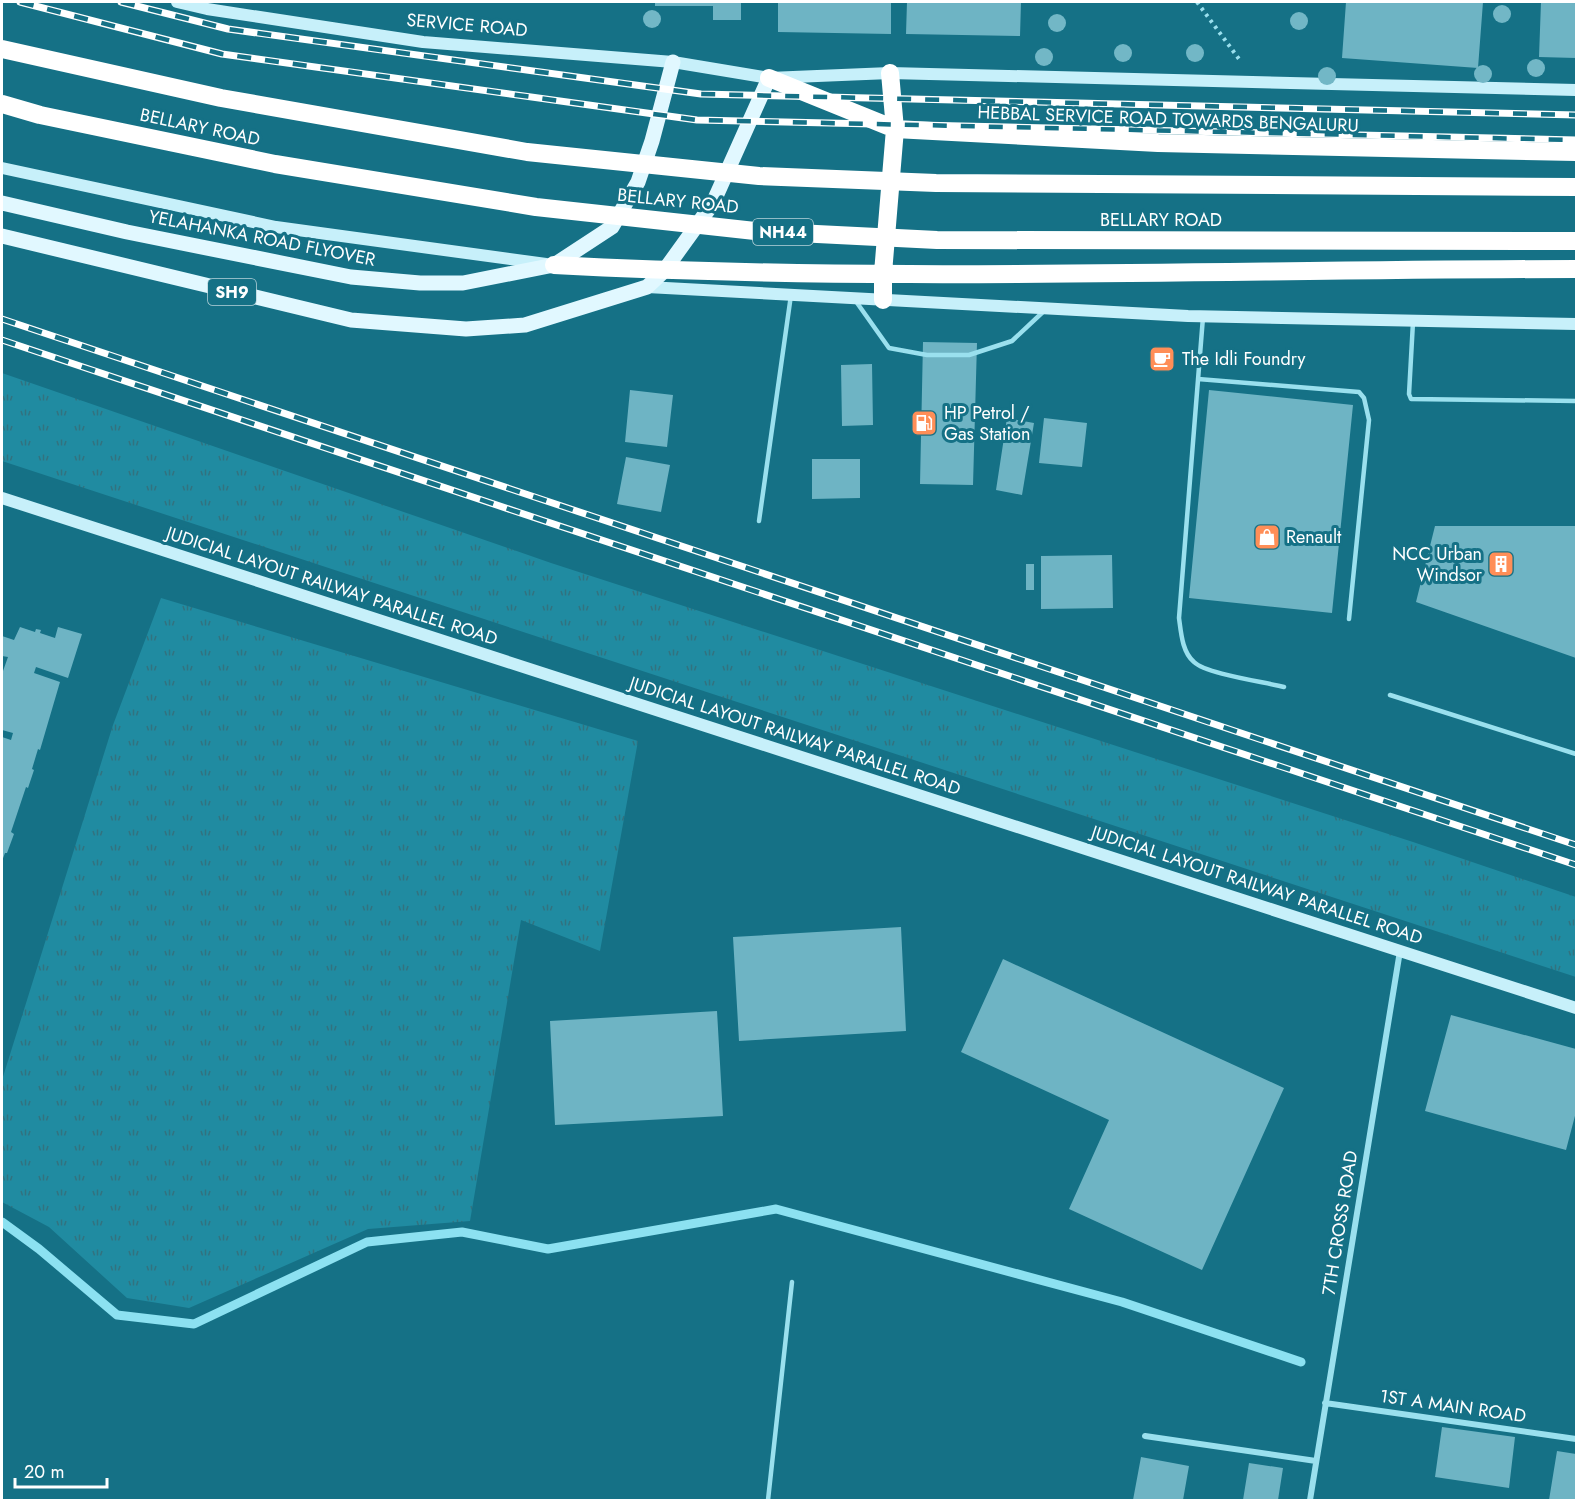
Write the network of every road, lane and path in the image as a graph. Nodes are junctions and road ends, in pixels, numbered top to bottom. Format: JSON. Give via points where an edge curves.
{"nodes":[{"id":1,"x":177,"y":2,"type":"edge"},
{"id":2,"x":1197,"y":2,"type":"edge"},
{"id":3,"x":206,"y":5,"type":"edge"},
{"id":4,"x":2,"y":49,"type":"edge"},
{"id":5,"x":673,"y":62,"type":"junction"},
{"id":6,"x":890,"y":74,"type":"junction"},
{"id":7,"x":769,"y":78,"type":"junction"},
{"id":8,"x":1262,"y":83,"type":"junction"},
{"id":9,"x":1576,"y":90,"type":"edge"},
{"id":10,"x":2,"y":104,"type":"edge"},
{"id":11,"x":895,"y":129,"type":"junction"},
{"id":12,"x":1576,"y":152,"type":"edge"},
{"id":13,"x":2,"y":168,"type":"edge"},
{"id":14,"x":1576,"y":187,"type":"edge"},
{"id":15,"x":2,"y":203,"type":"edge"},
{"id":16,"x":2,"y":236,"type":"edge"},
{"id":17,"x":1576,"y":241,"type":"edge"},
{"id":18,"x":554,"y":265,"type":"junction"},
{"id":19,"x":1576,"y":269,"type":"edge"},
{"id":20,"x":664,"y":271,"type":"junction"},
{"id":21,"x":883,"y":273,"type":"junction"},
{"id":22,"x":647,"y":287,"type":"junction"},
{"id":23,"x":791,"y":295,"type":"junction"},
{"id":24,"x":853,"y":298,"type":"junction"},
{"id":25,"x":883,"y":300,"type":"junction"},
{"id":26,"x":1046,"y":309,"type":"junction"},
{"id":27,"x":1203,"y":317,"type":"junction"},
{"id":28,"x":1413,"y":322,"type":"junction"},
{"id":29,"x":1576,"y":324,"type":"edge"},
{"id":30,"x":1198,"y":379,"type":"junction"},
{"id":31,"x":1576,"y":401,"type":"edge"},
{"id":32,"x":2,"y":498,"type":"edge"},
{"id":33,"x":759,"y":521,"type":"dead end"},
{"id":34,"x":1349,"y":619,"type":"dead end"},
{"id":35,"x":1284,"y":687,"type":"dead end"},
{"id":36,"x":1390,"y":695,"type":"dead end"},
{"id":37,"x":1576,"y":754,"type":"edge"},
{"id":38,"x":1400,"y":951,"type":"junction"},
{"id":39,"x":1576,"y":1008,"type":"edge"},
{"id":40,"x":792,"y":1282,"type":"dead end"},
{"id":41,"x":1325,"y":1403,"type":"junction"},
{"id":42,"x":1145,"y":1436,"type":"dead end"},
{"id":43,"x":1576,"y":1439,"type":"edge"},
{"id":44,"x":1316,"y":1461,"type":"junction"},
{"id":45,"x":768,"y":1500,"type":"edge"},
{"id":46,"x":1310,"y":1500,"type":"edge"}],
"edges":[{"from":1,"to":3,"type":"street","name":"SERVICE ROAD"},
{"from":2,"to":8,"type":"path","via":[[1248,72]]},
{"from":3,"to":5,"type":"street","name":"SERVICE ROAD","via":[[423,42]]},
{"from":4,"to":14,"type":"highway","name":"BELLARY ROAD","bridge":true,"via":[[221,98],[527,152],[759,176],[936,183]]},
{"from":5,"to":7,"type":"street","name":"SERVICE ROAD"},
{"from":5,"to":18,"type":"main road","number":"SH9","via":[[638,182],[612,227]]},
{"from":6,"to":7,"type":"street","name":"SERVICE ROAD"},
{"from":6,"to":8,"type":"street","name":"SERVICE ROAD"},
{"from":6,"to":11,"type":"highway"},
{"from":7,"to":11,"type":"highway","name":"HEBBAL SERVICE ROAD TOWARDS BENGALURU"},
{"from":7,"to":20,"type":"main road","via":[[713,203]]},
{"from":8,"to":9,"type":"street","name":"SERVICE ROAD"},
{"from":10,"to":17,"type":"highway","name":"BELLARY ROAD","number":"NH44","bridge":true,"via":[[286,166],[536,207],[755,231],[937,240]]},
{"from":11,"to":12,"type":"highway","name":"HEBBAL SERVICE ROAD TOWARDS BENGALURU","via":[[1158,143]]},
{"from":11,"to":21,"type":"highway"},
{"from":13,"to":18,"type":"street","via":[[276,227]]},
{"from":15,"to":18,"type":"main road","name":"YELAHANKA ROAD FLYOVER","number":"SH9","via":[[351,277],[420,284],[464,283]]},
{"from":16,"to":22,"type":"main road","number":"SH9","via":[[351,320],[455,328],[525,325]]},
{"from":18,"to":20,"type":"highway"},
{"from":19,"to":21,"type":"highway"},
{"from":20,"to":21,"type":"highway"},
{"from":20,"to":22,"type":"main road","number":"SH9"},
{"from":21,"to":25,"type":"highway"},
{"from":22,"to":23,"type":"street"},
{"from":23,"to":24,"type":"street"},
{"from":23,"to":33,"type":"lane"},
{"from":24,"to":25,"type":"street"},
{"from":24,"to":26,"type":"lane","via":[[889,348],[927,355],[969,355],[1012,340]]},
{"from":25,"to":26,"type":"street"},
{"from":26,"to":27,"type":"street"},
{"from":27,"to":28,"type":"street"},
{"from":27,"to":30,"type":"lane"},
{"from":28,"to":29,"type":"street"},
{"from":28,"to":31,"type":"lane","via":[[1411,399]]},
{"from":30,"to":34,"type":"lane","via":[[1359,392],[1364,399],[1369,420]]},
{"from":30,"to":35,"type":"lane","via":[[1179,618],[1182,636],[1194,663]]},
{"from":32,"to":38,"type":"street","name":"JUDICIAL LAYOUT RAILWAY PARALLEL ROAD"},
{"from":36,"to":37,"type":"lane"},
{"from":38,"to":39,"type":"street","name":"JUDICIAL LAYOUT RAILWAY PARALLEL ROAD"},
{"from":38,"to":41,"type":"street","name":"7TH CROSS ROAD"},
{"from":40,"to":45,"type":"lane"},
{"from":41,"to":43,"type":"street","name":"1ST A MAIN ROAD"},
{"from":41,"to":44,"type":"street","name":"7TH CROSS ROAD"},
{"from":42,"to":44,"type":"street"},
{"from":44,"to":46,"type":"street","name":"7TH CROSS ROAD"}]}
